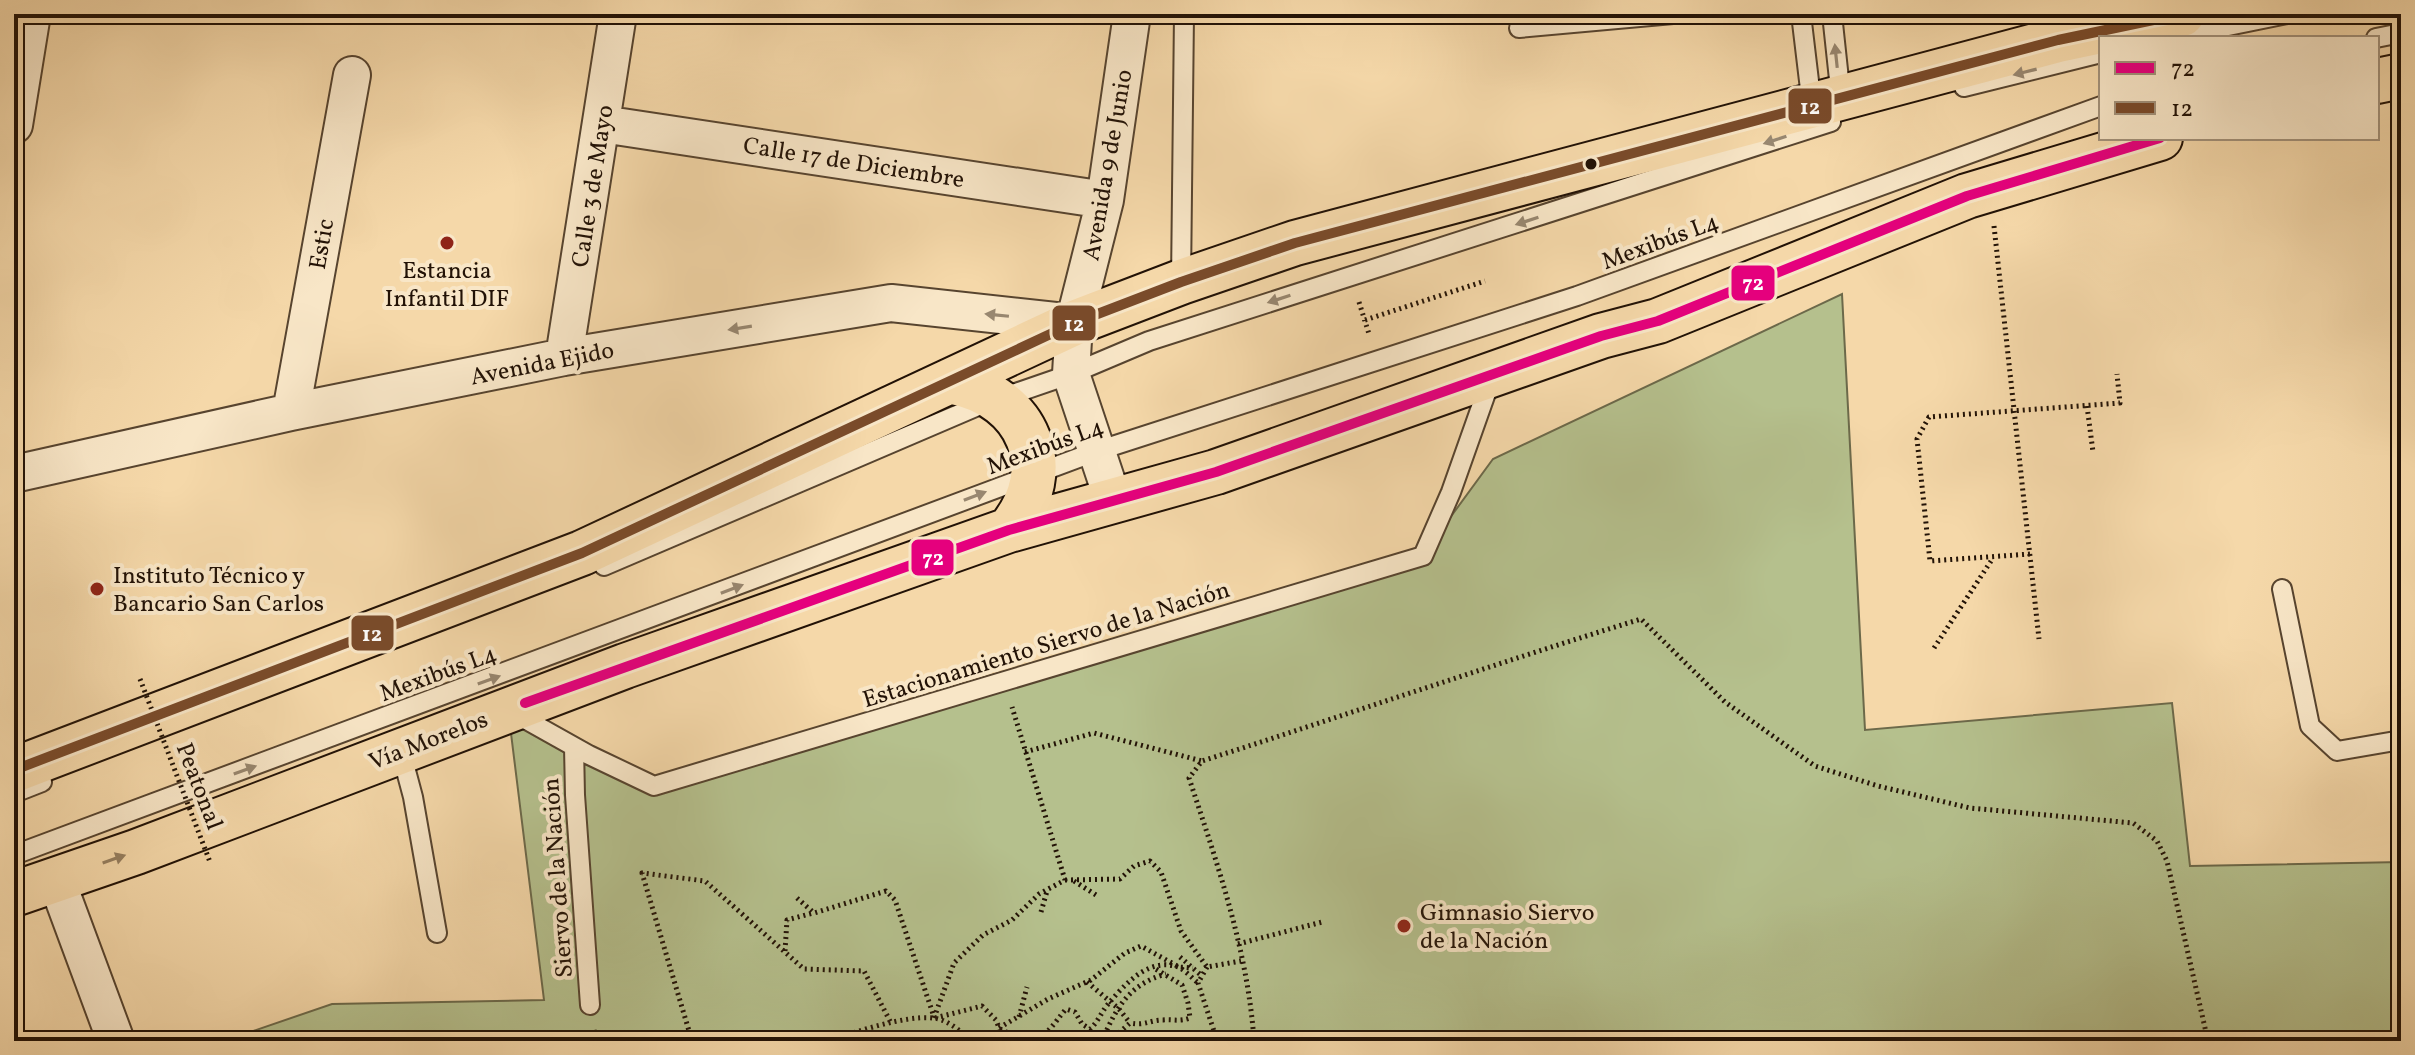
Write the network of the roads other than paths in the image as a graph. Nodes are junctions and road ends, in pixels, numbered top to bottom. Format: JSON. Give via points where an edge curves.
{"nodes":[{"id":1,"x":32,"y":14,"type":"edge"},
{"id":2,"x":618,"y":14,"type":"edge"},
{"id":3,"x":1132,"y":14,"type":"edge"},
{"id":4,"x":1184,"y":14,"type":"edge"},
{"id":5,"x":1673,"y":14,"type":"edge"},
{"id":6,"x":1801,"y":14,"type":"edge"},
{"id":7,"x":1832,"y":14,"type":"edge"},
{"id":8,"x":2182,"y":14,"type":"edge"},
{"id":9,"x":2287,"y":14,"type":"edge"},
{"id":10,"x":1519,"y":28,"type":"dead end"},
{"id":11,"x":2098,"y":33,"type":"edge"},
{"id":12,"x":2401,"y":33,"type":"edge"},
{"id":13,"x":2179,"y":36,"type":"edge"},
{"id":14,"x":2379,"y":37,"type":"edge"},
{"id":15,"x":352,"y":75,"type":"dead end"},
{"id":16,"x":2401,"y":76,"type":"edge"},
{"id":17,"x":2379,"y":81,"type":"edge"},
{"id":18,"x":1947,"y":92,"type":"dead end"},
{"id":19,"x":1836,"y":106,"type":"junction"},
{"id":20,"x":2099,"y":107,"type":"edge"},
{"id":21,"x":602,"y":124,"type":"junction"},
{"id":22,"x":14,"y":125,"type":"edge"},
{"id":23,"x":2153,"y":140,"type":"edge"},
{"id":24,"x":1105,"y":200,"type":"junction"},
{"id":25,"x":1181,"y":282,"type":"junction"},
{"id":26,"x":1074,"y":323,"type":"junction"},
{"id":27,"x":564,"y":357,"type":"junction"},
{"id":28,"x":1071,"y":374,"type":"junction"},
{"id":29,"x":1492,"y":374,"type":"junction"},
{"id":30,"x":953,"y":382,"type":"junction"},
{"id":31,"x":998,"y":399,"type":"junction"},
{"id":32,"x":291,"y":412,"type":"junction"},
{"id":33,"x":1097,"y":451,"type":"junction"},
{"id":34,"x":14,"y":474,"type":"edge"},
{"id":35,"x":1033,"y":474,"type":"junction"},
{"id":36,"x":1113,"y":500,"type":"junction"},
{"id":37,"x":1009,"y":530,"type":"junction"},
{"id":38,"x":590,"y":572,"type":"dead end"},
{"id":39,"x":2282,"y":589,"type":"dead end"},
{"id":40,"x":508,"y":709,"type":"junction"},
{"id":41,"x":2401,"y":740,"type":"edge"},
{"id":42,"x":574,"y":747,"type":"junction"},
{"id":43,"x":401,"y":750,"type":"junction"},
{"id":44,"x":14,"y":770,"type":"edge"},
{"id":45,"x":62,"y":775,"type":"dead end"},
{"id":46,"x":14,"y":793,"type":"edge"},
{"id":47,"x":14,"y":855,"type":"edge"},
{"id":48,"x":56,"y":879,"type":"junction"},
{"id":49,"x":14,"y":894,"type":"edge"},
{"id":50,"x":437,"y":933,"type":"dead end"},
{"id":51,"x":590,"y":1005,"type":"dead end"},
{"id":52,"x":116,"y":1041,"type":"edge"}],
"edges":[{"from":1,"to":22,"type":"street"},
{"from":2,"to":21,"type":"street","name":"Calle 3 de Mayo"},
{"from":3,"to":24,"type":"street","name":"Avenida 9 de Junio"},
{"from":4,"to":25,"type":"lane"},
{"from":5,"to":10,"type":"lane"},
{"from":6,"to":19,"type":"lane"},
{"from":19,"to":7,"type":"lane","one_way":true},
{"from":8,"to":11,"type":"main road"},
{"from":9,"to":13,"type":"lane"},
{"from":11,"to":18,"type":"lane","one_way":true},
{"from":11,"to":19,"type":"main road"},
{"from":12,"to":14,"type":"lane"},
{"from":15,"to":32,"type":"street","name":"Estic"},
{"from":16,"to":17,"type":"main road"},
{"from":19,"to":25,"type":"main road","via":[[1295,243]]},
{"from":19,"to":28,"type":"lane","one_way":true,"via":[[1149,341]]},
{"from":20,"to":33,"type":"lane","name":"Mexibús L4","via":[[1606,286]]},
{"from":21,"to":24,"type":"street","name":"Calle 17 de Diciembre"},
{"from":21,"to":27,"type":"street","name":"Calle 3 de Mayo"},
{"from":23,"to":29,"type":"main road","name":"Vía Morelos","via":[[1967,196],[1658,321]]},
{"from":24,"to":26,"type":"street","name":"Avenida 9 de Junio"},
{"from":25,"to":26,"type":"main road"},
{"from":26,"to":27,"type":"street","name":"Avenida Ejido","one_way":true,"via":[[891,303]]},
{"from":26,"to":28,"type":"street","name":"Avenida 9 de Junio"},
{"from":26,"to":30,"type":"main road"},
{"from":27,"to":32,"type":"street","name":"Avenida Ejido"},
{"from":28,"to":31,"type":"lane"},
{"from":28,"to":33,"type":"street","name":"Avenida 9 de Junio"},
{"from":29,"to":36,"type":"main road","name":"Vía Morelos","via":[[1216,472]]},
{"from":29,"to":42,"type":"lane","name":"Estacionamiento Siervo de la Nación","via":[[1423,556],[654,786]]},
{"from":30,"to":31,"type":"main road"},
{"from":30,"to":44,"type":"main road","via":[[582,553]]},
{"from":31,"to":35,"type":"main road","via":[[1022,424]]},
{"from":31,"to":38,"type":"lane"},
{"from":32,"to":34,"type":"street","name":"Avenida Ejido"},
{"from":33,"to":35,"type":"lane","name":"Mexibús L4"},
{"from":33,"to":36,"type":"street","name":"Avenida 9 de Junio"},
{"from":35,"to":37,"type":"main road","via":[[1029,499]]},
{"from":47,"to":35,"type":"lane","name":"Mexibús L4","one_way":true},
{"from":36,"to":37,"type":"main road","name":"Vía Morelos"},
{"from":37,"to":40,"type":"main road","name":"Vía Morelos"},
{"from":39,"to":41,"type":"lane","via":[[2310,726],[2337,751]]},
{"from":40,"to":42,"type":"lane","name":"Estacionamiento Siervo de la Nación"},
{"from":40,"to":43,"type":"main road","name":"Vía Morelos"},
{"from":42,"to":51,"type":"lane","name":"Siervo de la Nación"},
{"from":48,"to":43,"type":"main road","name":"Vía Morelos","one_way":true},
{"from":43,"to":50,"type":"lane"},
{"from":45,"to":46,"type":"lane"},
{"from":48,"to":49,"type":"main road","name":"Vía Morelos"},
{"from":48,"to":52,"type":"street"}]}
